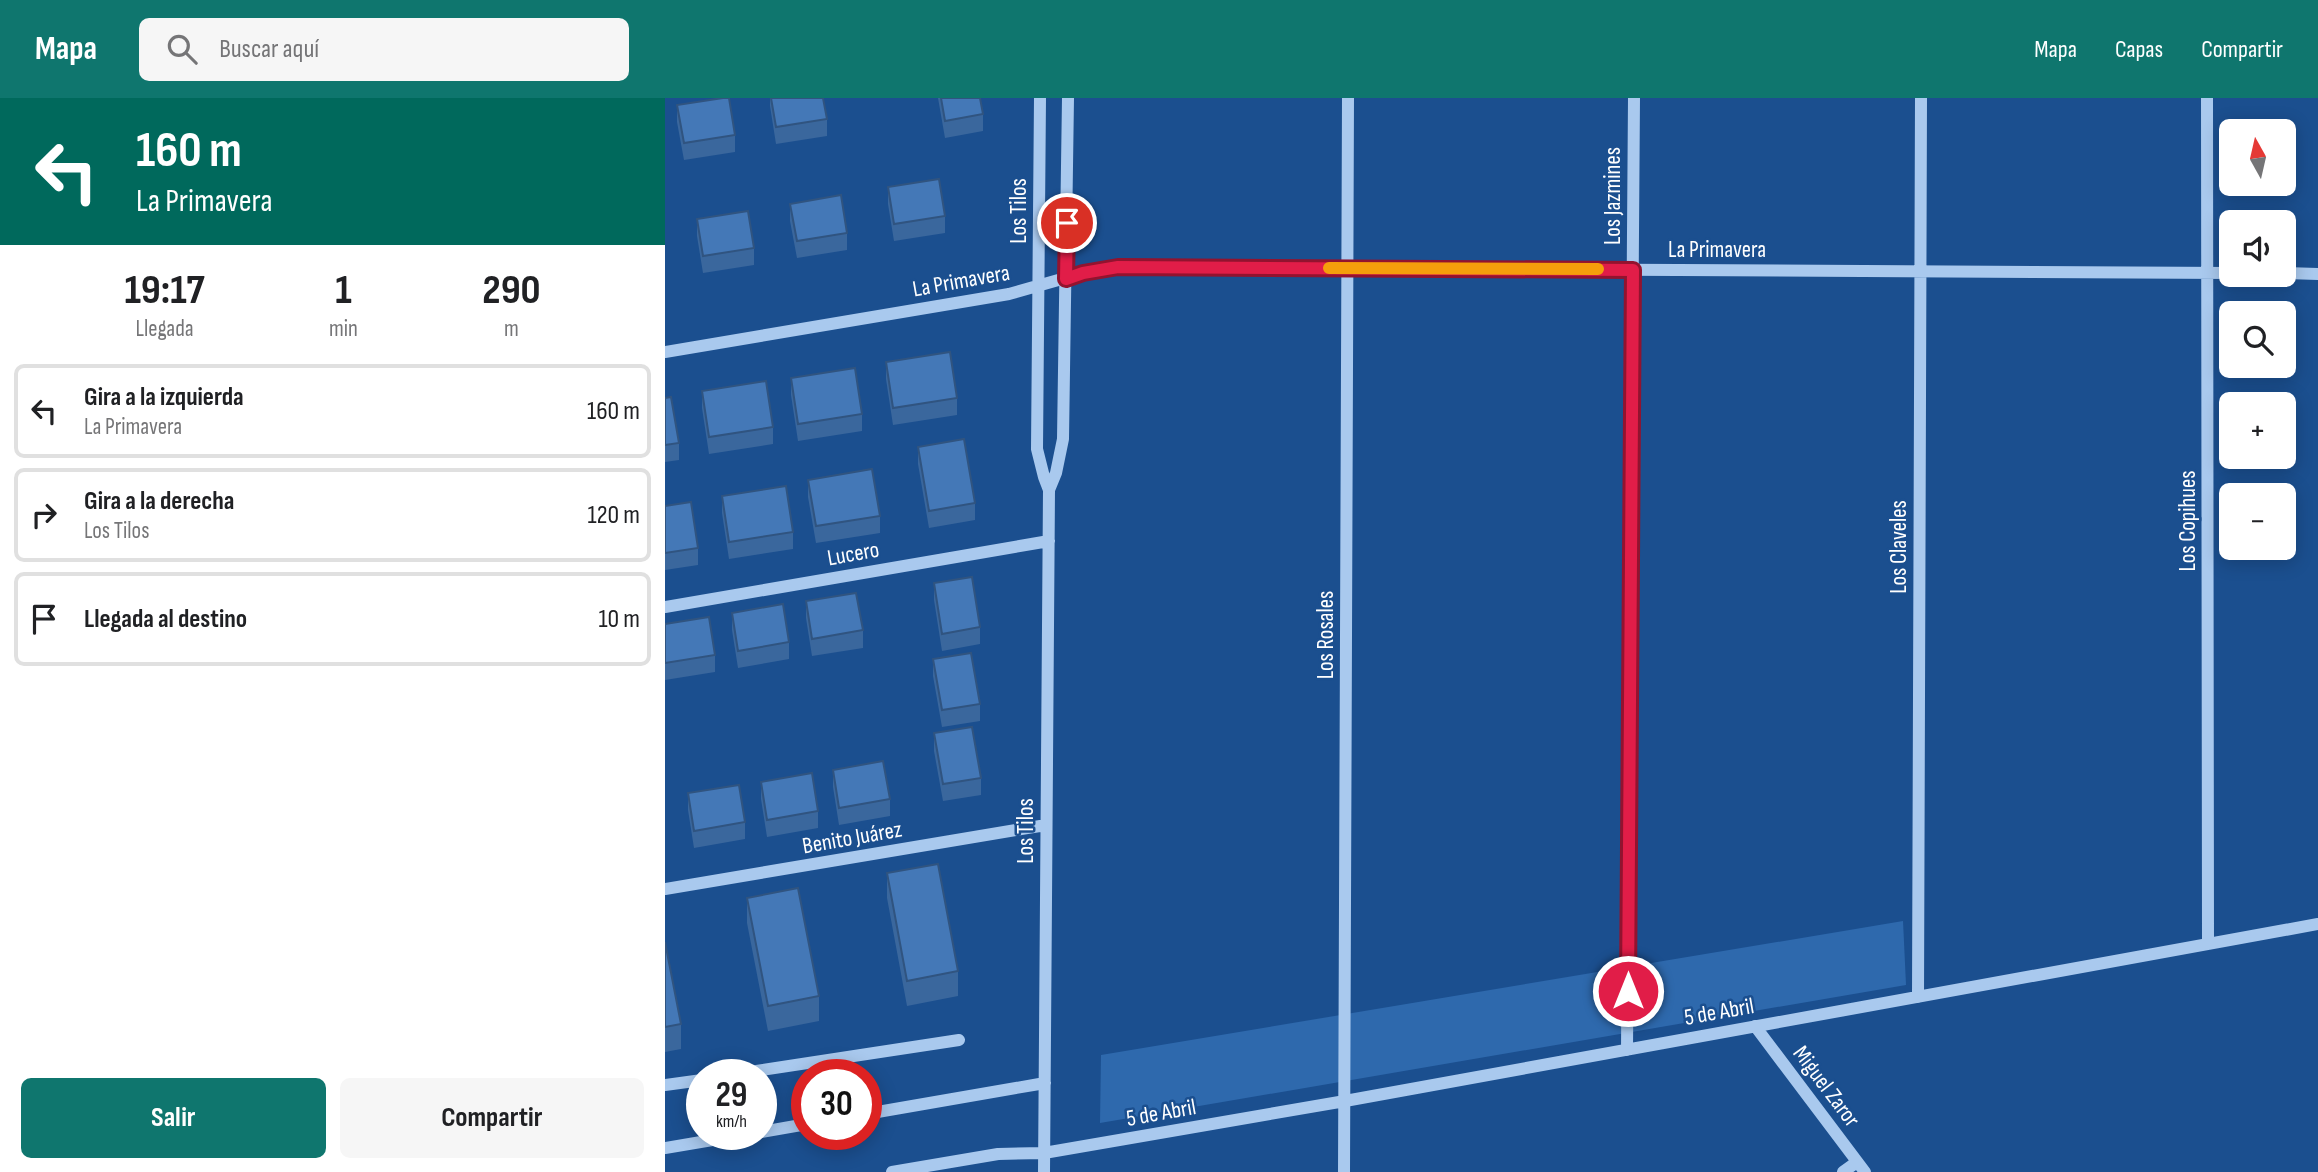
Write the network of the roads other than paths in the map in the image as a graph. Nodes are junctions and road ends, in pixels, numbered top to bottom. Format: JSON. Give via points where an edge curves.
{"nodes":[{"id":1,"x":1040,"y":98,"type":"edge"},
{"id":2,"x":1068,"y":98,"type":"edge"},
{"id":3,"x":1348,"y":98,"type":"edge"},
{"id":4,"x":1634,"y":98,"type":"edge"},
{"id":5,"x":1921,"y":98,"type":"edge"},
{"id":6,"x":2207,"y":98,"type":"edge"},
{"id":7,"x":1347,"y":268,"type":"junction"},
{"id":8,"x":1633,"y":270,"type":"junction"},
{"id":9,"x":1919,"y":271,"type":"junction"},
{"id":10,"x":2207,"y":273,"type":"junction"},
{"id":11,"x":2219,"y":273,"type":"edge"},
{"id":12,"x":2296,"y":273,"type":"edge"},
{"id":13,"x":2318,"y":274,"type":"edge"},
{"id":14,"x":1066,"y":279,"type":"junction"},
{"id":15,"x":1038,"y":286,"type":"junction"},
{"id":16,"x":665,"y":352,"type":"edge"},
{"id":17,"x":1049,"y":490,"type":"junction"},
{"id":18,"x":1049,"y":541,"type":"junction"},
{"id":19,"x":665,"y":607,"type":"edge"},
{"id":20,"x":1046,"y":825,"type":"junction"},
{"id":21,"x":665,"y":890,"type":"edge"},
{"id":22,"x":2318,"y":924,"type":"edge"},
{"id":23,"x":2208,"y":944,"type":"junction"},
{"id":24,"x":1917,"y":996,"type":"junction"},
{"id":25,"x":1755,"y":1026,"type":"junction"},
{"id":26,"x":959,"y":1040,"type":"dead end"},
{"id":27,"x":1627,"y":1050,"type":"junction"},
{"id":28,"x":777,"y":1068,"type":"edge"},
{"id":29,"x":686,"y":1082,"type":"edge"},
{"id":30,"x":1045,"y":1083,"type":"junction"},
{"id":31,"x":665,"y":1085,"type":"edge"},
{"id":32,"x":1345,"y":1101,"type":"junction"},
{"id":33,"x":882,"y":1111,"type":"edge"},
{"id":34,"x":686,"y":1144,"type":"edge"},
{"id":35,"x":665,"y":1148,"type":"edge"},
{"id":36,"x":1044,"y":1153,"type":"junction"},
{"id":37,"x":1861,"y":1167,"type":"edge"},
{"id":38,"x":893,"y":1172,"type":"edge"},
{"id":39,"x":1044,"y":1172,"type":"edge"},
{"id":40,"x":1345,"y":1172,"type":"edge"},
{"id":41,"x":1843,"y":1172,"type":"edge"}],
"edges":[{"from":1,"to":15,"type":"street","name":"Los Tilos"},
{"from":2,"to":14,"type":"street","name":"Los Tilos"},
{"from":3,"to":7,"type":"street","name":"Los Rosales"},
{"from":4,"to":8,"type":"street","name":"Los Jazmines"},
{"from":5,"to":9,"type":"street","name":"Los Claveles"},
{"from":6,"to":10,"type":"street","name":"Los Copihues"},
{"from":7,"to":8,"type":"street","name":"La Primavera"},
{"from":7,"to":14,"type":"street","name":"La Primavera","via":[[1118,267]]},
{"from":7,"to":32,"type":"street","name":"Los Rosales"},
{"from":8,"to":9,"type":"street","name":"La Primavera"},
{"from":8,"to":27,"type":"street","name":"Los Jazmines"},
{"from":9,"to":10,"type":"street","name":"La Primavera"},
{"from":9,"to":24,"type":"street","name":"Los Claveles"},
{"from":10,"to":11,"type":"street","name":"La Primavera"},
{"from":10,"to":23,"type":"street","name":"Los Copihues"},
{"from":12,"to":13,"type":"street"},
{"from":14,"to":15,"type":"street","name":"La Primavera"},
{"from":14,"to":17,"type":"street","name":"Los Tilos","via":[[1063,439]]},
{"from":15,"to":16,"type":"street","name":"La Primavera"},
{"from":15,"to":17,"type":"street","name":"Los Tilos","via":[[1037,449]]},
{"from":17,"to":18,"type":"street","name":"Los Tilos"},
{"from":18,"to":19,"type":"street","name":"Lucero"},
{"from":18,"to":20,"type":"street","name":"Los Tilos"},
{"from":20,"to":21,"type":"street","name":"Benito Juárez"},
{"from":20,"to":30,"type":"street","name":"Los Tilos"},
{"from":22,"to":23,"type":"street","name":"5 de Abril"},
{"from":23,"to":24,"type":"street","name":"5 de Abril"},
{"from":24,"to":25,"type":"street","name":"5 de Abril"},
{"from":25,"to":27,"type":"street","name":"5 de Abril"},
{"from":25,"to":37,"type":"street","name":"Miguel Zaror"},
{"from":26,"to":28,"type":"street"},
{"from":27,"to":32,"type":"street","name":"5 de Abril"},
{"from":29,"to":31,"type":"street"},
{"from":30,"to":33,"type":"street"},
{"from":30,"to":36,"type":"street","name":"Los Tilos"},
{"from":32,"to":36,"type":"street","name":"5 de Abril"},
{"from":32,"to":40,"type":"street","name":"Los Rosales"},
{"from":34,"to":35,"type":"street"},
{"from":36,"to":38,"type":"street","name":"5 de Abril","via":[[998,1154]]},
{"from":36,"to":39,"type":"street","name":"Los Tilos"},
{"from":37,"to":41,"type":"street"}]}
